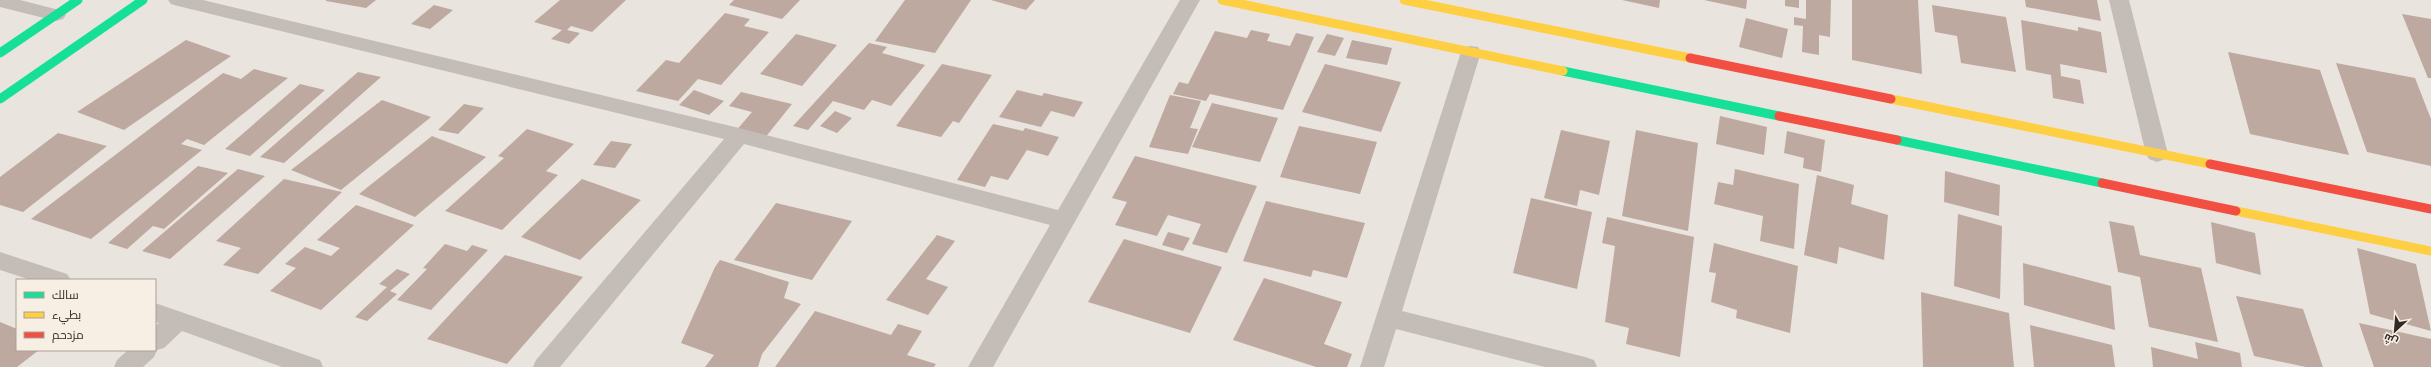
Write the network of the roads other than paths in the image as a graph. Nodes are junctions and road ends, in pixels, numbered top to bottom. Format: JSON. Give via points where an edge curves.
{"nodes":[{"id":1,"x":78,"y":0,"type":"edge"},
{"id":2,"x":143,"y":0,"type":"edge"},
{"id":3,"x":178,"y":0,"type":"edge"},
{"id":4,"x":1190,"y":0,"type":"edge"},
{"id":5,"x":1222,"y":0,"type":"edge"},
{"id":6,"x":1404,"y":0,"type":"edge"},
{"id":7,"x":2118,"y":0,"type":"edge"},
{"id":8,"x":0,"y":1,"type":"edge"},
{"id":9,"x":56,"y":15,"type":"junction"},
{"id":10,"x":0,"y":52,"type":"edge"},
{"id":11,"x":1471,"y":52,"type":"junction"},
{"id":12,"x":0,"y":99,"type":"edge"},
{"id":13,"x":739,"y":135,"type":"junction"},
{"id":14,"x":2157,"y":154,"type":"junction"},
{"id":15,"x":2431,"y":210,"type":"edge"},
{"id":16,"x":1064,"y":220,"type":"junction"},
{"id":17,"x":2431,"y":250,"type":"edge"},
{"id":18,"x":0,"y":261,"type":"edge"},
{"id":19,"x":56,"y":279,"type":"edge"},
{"id":20,"x":156,"y":312,"type":"edge"},
{"id":21,"x":1387,"y":317,"type":"junction"},
{"id":22,"x":179,"y":319,"type":"junction"},
{"id":23,"x":156,"y":340,"type":"edge"},
{"id":24,"x":144,"y":351,"type":"edge"},
{"id":25,"x":126,"y":367,"type":"edge"},
{"id":26,"x":311,"y":367,"type":"edge"},
{"id":27,"x":545,"y":367,"type":"edge"},
{"id":28,"x":980,"y":367,"type":"edge"},
{"id":29,"x":1372,"y":367,"type":"edge"},
{"id":30,"x":1585,"y":367,"type":"edge"}],
"edges":[{"from":1,"to":9,"type":"street"},
{"from":2,"to":12,"type":"street"},
{"from":3,"to":13,"type":"street"},
{"from":4,"to":16,"type":"street"},
{"from":5,"to":11,"type":"street"},
{"from":6,"to":14,"type":"street"},
{"from":7,"to":14,"type":"street"},
{"from":8,"to":9,"type":"street"},
{"from":9,"to":10,"type":"street"},
{"from":11,"to":17,"type":"street"},
{"from":11,"to":21,"type":"street"},
{"from":13,"to":16,"type":"street"},
{"from":13,"to":27,"type":"street"},
{"from":14,"to":15,"type":"street"},
{"from":16,"to":28,"type":"street"},
{"from":18,"to":19,"type":"street"},
{"from":20,"to":22,"type":"street"},
{"from":21,"to":29,"type":"street"},
{"from":21,"to":30,"type":"street"},
{"from":22,"to":23,"type":"street"},
{"from":22,"to":26,"type":"street"},
{"from":24,"to":25,"type":"street"}]}
